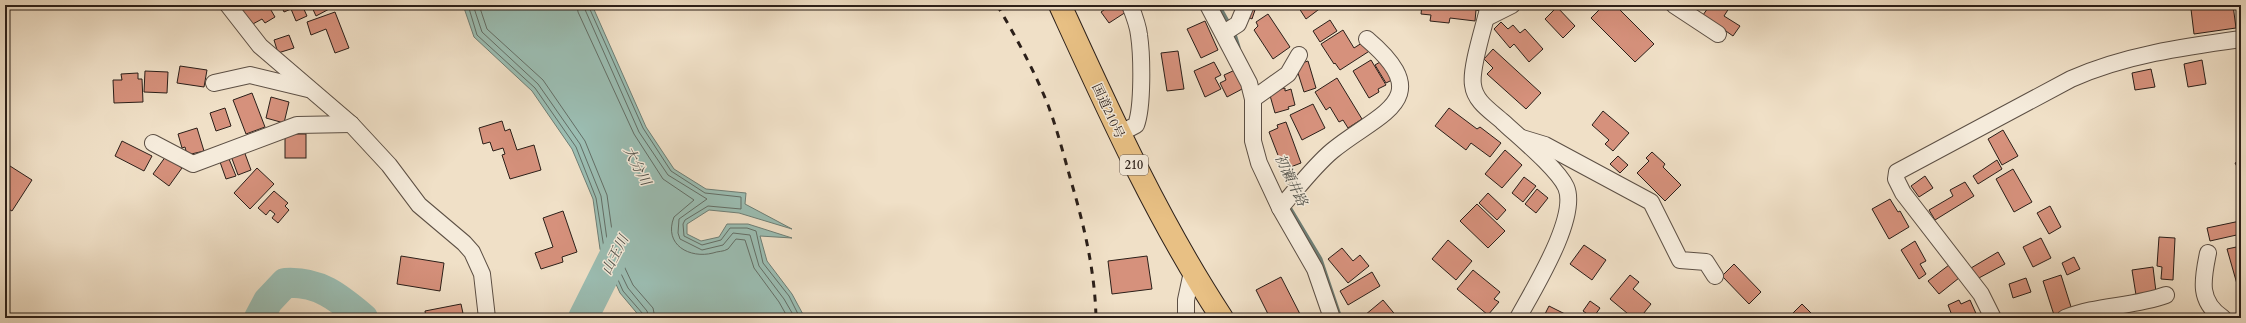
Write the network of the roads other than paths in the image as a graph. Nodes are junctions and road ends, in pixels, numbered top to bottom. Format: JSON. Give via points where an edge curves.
{"nodes":[{"id":1,"x":228,"y":5,"type":"edge"},
{"id":2,"x":1060,"y":5,"type":"edge"},
{"id":3,"x":1130,"y":5,"type":"edge"},
{"id":4,"x":1208,"y":5,"type":"edge"},
{"id":5,"x":1246,"y":5,"type":"edge"},
{"id":6,"x":1512,"y":5,"type":"edge"},
{"id":7,"x":1674,"y":5,"type":"edge"},
{"id":8,"x":1488,"y":11,"type":"edge"},
{"id":9,"x":1224,"y":33,"type":"junction"},
{"id":10,"x":1718,"y":34,"type":"dead end"},
{"id":11,"x":1367,"y":39,"type":"dead end"},
{"id":12,"x":2241,"y":39,"type":"edge"},
{"id":13,"x":1298,"y":55,"type":"dead end"},
{"id":14,"x":214,"y":83,"type":"dead end"},
{"id":15,"x":314,"y":91,"type":"junction"},
{"id":16,"x":1253,"y":99,"type":"junction"},
{"id":17,"x":352,"y":124,"type":"junction"},
{"id":18,"x":1119,"y":134,"type":"junction"},
{"id":19,"x":1519,"y":136,"type":"junction"},
{"id":20,"x":153,"y":143,"type":"dead end"},
{"id":21,"x":1280,"y":208,"type":"junction"},
{"id":22,"x":2208,"y":253,"type":"dead end"},
{"id":23,"x":1192,"y":272,"type":"junction"},
{"id":24,"x":1715,"y":276,"type":"dead end"},
{"id":25,"x":2166,"y":295,"type":"dead end"},
{"id":26,"x":487,"y":318,"type":"edge"},
{"id":27,"x":1186,"y":318,"type":"edge"},
{"id":28,"x":1222,"y":318,"type":"edge"},
{"id":29,"x":1332,"y":318,"type":"edge"},
{"id":30,"x":1518,"y":318,"type":"edge"},
{"id":31,"x":1993,"y":318,"type":"edge"},
{"id":32,"x":2065,"y":318,"type":"edge"},
{"id":33,"x":2223,"y":318,"type":"edge"}],
"edges":[{"from":1,"to":15,"type":"street","via":[[260,46]]},
{"from":2,"to":18,"type":"highway","name":"国道210号","number":"210"},
{"from":3,"to":18,"type":"street","via":[[1138,28],[1141,49],[1140,111],[1136,125]]},
{"from":4,"to":9,"type":"street"},
{"from":5,"to":9,"type":"street","via":[[1238,24]]},
{"from":6,"to":8,"type":"street"},
{"from":7,"to":10,"type":"street"},
{"from":8,"to":19,"type":"street","via":[[1473,72],[1473,86],[1481,103]]},
{"from":9,"to":16,"type":"street","via":[[1249,83]]},
{"from":11,"to":21,"type":"street","via":[[1388,58],[1397,72],[1400,84],[1397,101],[1386,114],[1330,153]]},
{"from":12,"to":31,"type":"street","via":[[2173,48],[2098,66],[1897,172],[1896,179],[1903,193],[1981,294]]},
{"from":13,"to":16,"type":"street","via":[[1288,74]]},
{"from":14,"to":15,"type":"street","via":[[250,75]]},
{"from":15,"to":17,"type":"street"},
{"from":16,"to":21,"type":"street","via":[[1254,147],[1266,182]]},
{"from":17,"to":20,"type":"street","via":[[297,125],[194,164]]},
{"from":17,"to":26,"type":"street","via":[[389,165],[419,205],[472,252],[482,274]]},
{"from":18,"to":23,"type":"highway","name":"国道210号","number":"210","via":[[1159,214]]},
{"from":19,"to":24,"type":"street","via":[[1545,145],[1651,202],[1680,260],[1706,262]]},
{"from":19,"to":30,"type":"street","via":[[1558,175],[1569,197],[1566,218],[1559,238]]},
{"from":21,"to":29,"type":"street","via":[[1315,269]]},
{"from":22,"to":33,"type":"street","via":[[2202,286],[2208,302]]},
{"from":23,"to":27,"type":"street","via":[[1186,300]]},
{"from":23,"to":28,"type":"highway","name":"国道210号","number":"210"},
{"from":25,"to":32,"type":"street","via":[[2081,311]]}]}
